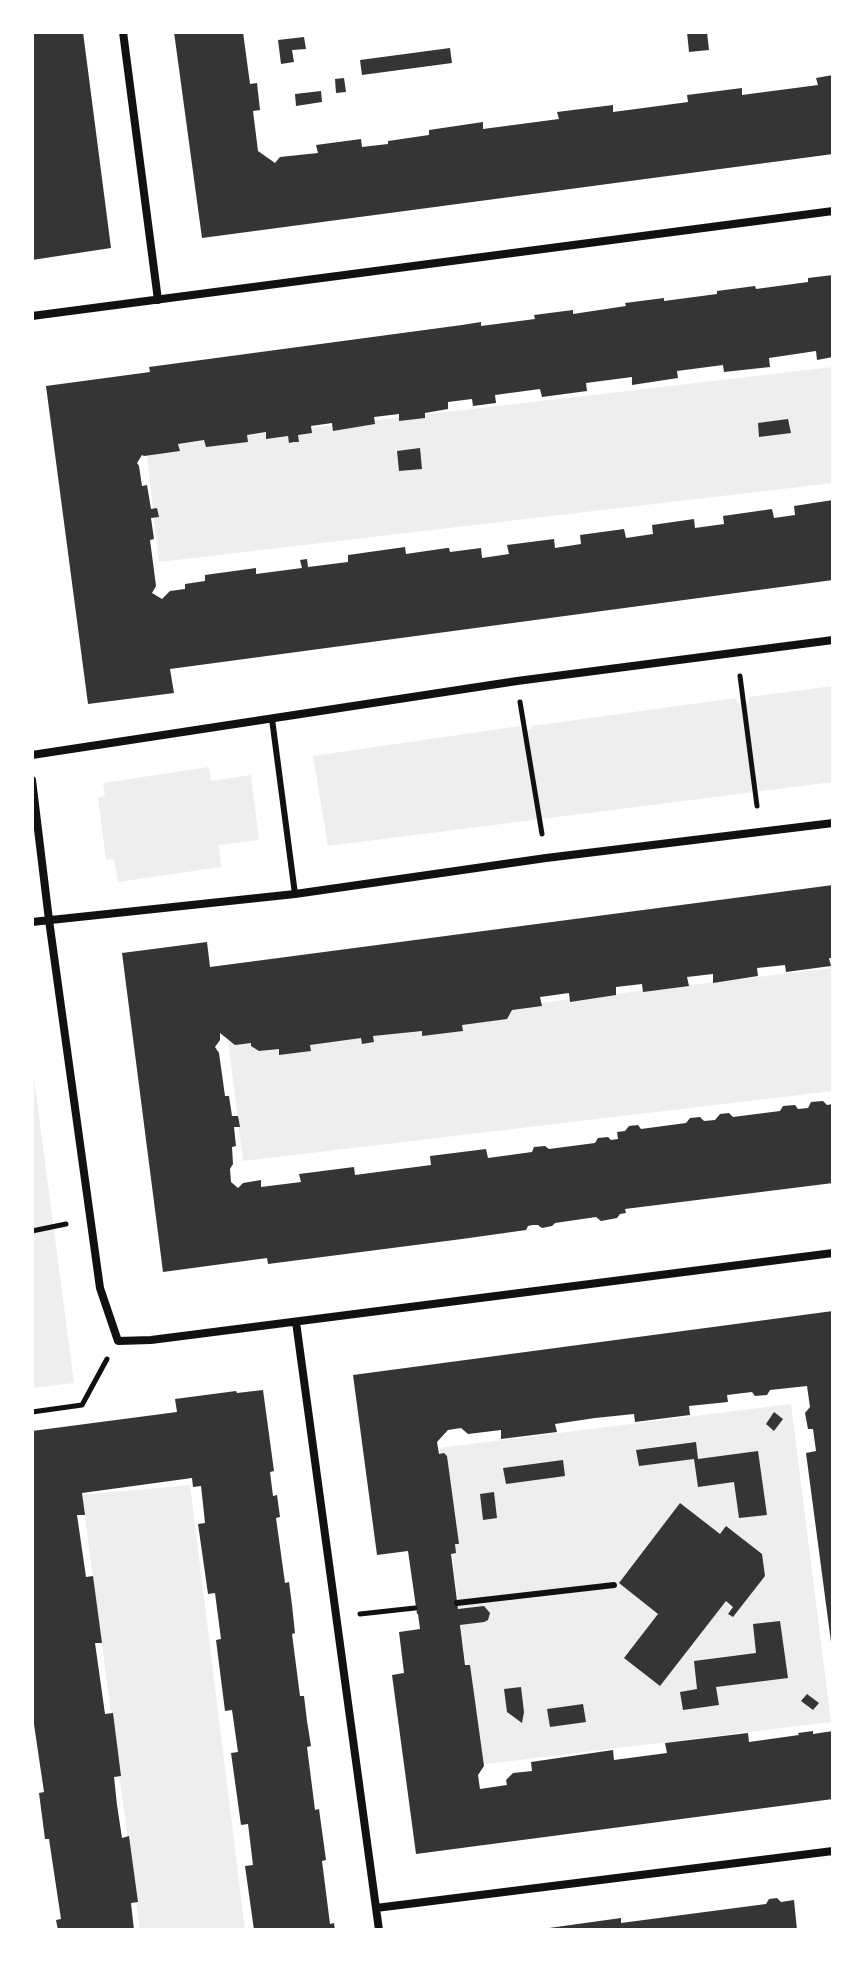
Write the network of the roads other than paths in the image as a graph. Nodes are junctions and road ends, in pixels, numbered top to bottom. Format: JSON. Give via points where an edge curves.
{"nodes":[{"id":1,"x":123,"y":32,"type":"edge"},
{"id":2,"x":833,"y":211,"type":"edge"},
{"id":3,"x":158,"y":300,"type":"junction"},
{"id":4,"x":32,"y":316,"type":"edge"},
{"id":5,"x":833,"y":640,"type":"edge"},
{"id":6,"x":272,"y":719,"type":"junction"},
{"id":7,"x":32,"y":755,"type":"edge"},
{"id":8,"x":32,"y":780,"type":"edge"},
{"id":9,"x":833,"y":823,"type":"edge"},
{"id":10,"x":295,"y":894,"type":"junction"},
{"id":11,"x":49,"y":920,"type":"junction"},
{"id":12,"x":32,"y":922,"type":"edge"},
{"id":13,"x":833,"y":1253,"type":"edge"},
{"id":14,"x":296,"y":1322,"type":"junction"},
{"id":15,"x":614,"y":1585,"type":"dead end"},
{"id":16,"x":457,"y":1603,"type":"dead end"},
{"id":17,"x":833,"y":1851,"type":"edge"},
{"id":18,"x":376,"y":1908,"type":"junction"},
{"id":19,"x":379,"y":1930,"type":"edge"}],
"edges":[{"from":1,"to":3,"type":"street"},
{"from":2,"to":3,"type":"street"},
{"from":3,"to":4,"type":"street"},
{"from":5,"to":6,"type":"street"},
{"from":6,"to":7,"type":"street"},
{"from":6,"to":10,"type":"lane"},
{"from":8,"to":11,"type":"street"},
{"from":9,"to":10,"type":"street"},
{"from":10,"to":11,"type":"street"},
{"from":11,"to":12,"type":"street"},
{"from":11,"to":14,"type":"street","via":[[100,1288],[118,1341]]},
{"from":13,"to":14,"type":"street"},
{"from":14,"to":18,"type":"street"},
{"from":15,"to":16,"type":"lane"},
{"from":17,"to":18,"type":"street"},
{"from":18,"to":19,"type":"street"}]}
